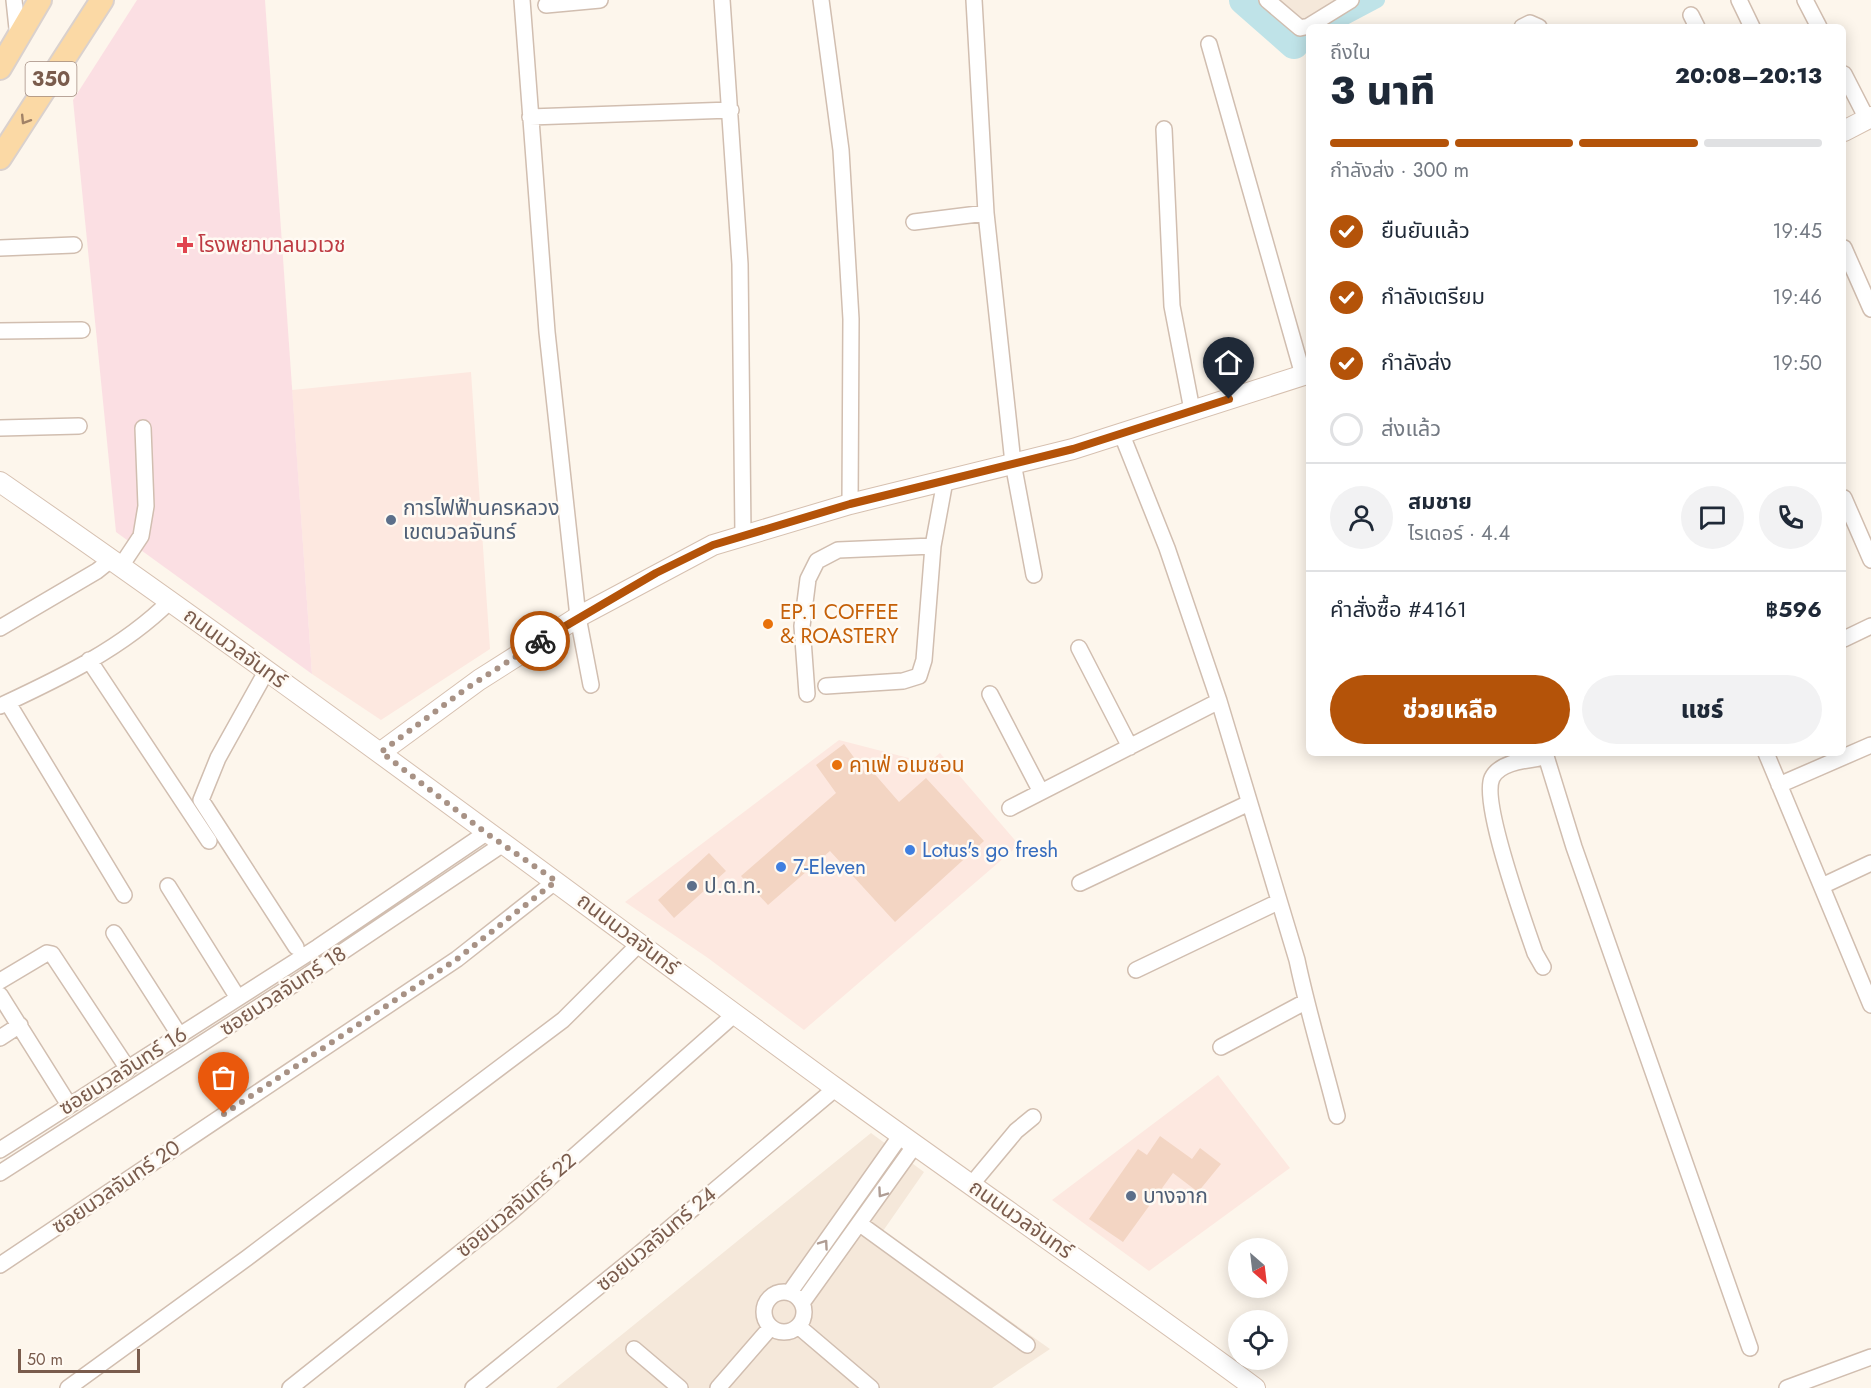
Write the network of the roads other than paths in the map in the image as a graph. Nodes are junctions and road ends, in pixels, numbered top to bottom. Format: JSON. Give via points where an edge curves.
{"nodes":[{"id":1,"x":14,"y":0,"type":"edge"},
{"id":2,"x":40,"y":0,"type":"edge"},
{"id":3,"x":102,"y":0,"type":"edge"},
{"id":4,"x":522,"y":0,"type":"edge"},
{"id":5,"x":600,"y":0,"type":"edge"},
{"id":6,"x":722,"y":0,"type":"edge"},
{"id":7,"x":821,"y":0,"type":"edge"},
{"id":8,"x":974,"y":0,"type":"edge"},
{"id":9,"x":1267,"y":0,"type":"edge"},
{"id":10,"x":1351,"y":0,"type":"edge"},
{"id":11,"x":1739,"y":0,"type":"edge"},
{"id":12,"x":1805,"y":0,"type":"edge"},
{"id":13,"x":546,"y":5,"type":"dead end"},
{"id":14,"x":1312,"y":24,"type":"edge"},
{"id":15,"x":1751,"y":24,"type":"edge"},
{"id":16,"x":1817,"y":24,"type":"edge"},
{"id":17,"x":1306,"y":27,"type":"edge"},
{"id":18,"x":18,"y":38,"type":"junction"},
{"id":19,"x":1209,"y":44,"type":"dead end"},
{"id":20,"x":0,"y":68,"type":"edge"},
{"id":21,"x":1846,"y":78,"type":"edge"},
{"id":22,"x":731,"y":110,"type":"junction"},
{"id":23,"x":530,"y":117,"type":"junction"},
{"id":24,"x":1869,"y":118,"type":"edge"},
{"id":25,"x":1164,"y":129,"type":"dead end"},
{"id":26,"x":1846,"y":130,"type":"edge"},
{"id":27,"x":0,"y":158,"type":"edge"},
{"id":28,"x":986,"y":213,"type":"junction"},
{"id":29,"x":914,"y":222,"type":"dead end"},
{"id":30,"x":74,"y":245,"type":"dead end"},
{"id":31,"x":0,"y":248,"type":"edge"},
{"id":32,"x":1846,"y":253,"type":"edge"},
{"id":33,"x":1871,"y":309,"type":"edge"},
{"id":34,"x":82,"y":330,"type":"dead end"},
{"id":35,"x":0,"y":331,"type":"edge"},
{"id":36,"x":1306,"y":374,"type":"edge"},
{"id":37,"x":1192,"y":410,"type":"junction"},
{"id":38,"x":79,"y":426,"type":"dead end"},
{"id":39,"x":0,"y":428,"type":"edge"},
{"id":40,"x":143,"y":428,"type":"dead end"},
{"id":41,"x":1122,"y":435,"type":"junction"},
{"id":42,"x":1013,"y":463,"type":"junction"},
{"id":43,"x":945,"y":481,"type":"junction"},
{"id":44,"x":0,"y":482,"type":"edge"},
{"id":45,"x":850,"y":504,"type":"junction"},
{"id":46,"x":1848,"y":521,"type":"edge"},
{"id":47,"x":743,"y":535,"type":"junction"},
{"id":48,"x":933,"y":546,"type":"junction"},
{"id":49,"x":1871,"y":560,"type":"edge"},
{"id":50,"x":116,"y":563,"type":"junction"},
{"id":51,"x":1034,"y":575,"type":"dead end"},
{"id":52,"x":170,"y":601,"type":"junction"},
{"id":53,"x":578,"y":617,"type":"junction"},
{"id":54,"x":1871,"y":626,"type":"edge"},
{"id":55,"x":0,"y":628,"type":"edge"},
{"id":56,"x":1846,"y":638,"type":"edge"},
{"id":57,"x":1079,"y":648,"type":"dead end"},
{"id":58,"x":89,"y":660,"type":"junction"},
{"id":59,"x":267,"y":670,"type":"junction"},
{"id":60,"x":591,"y":685,"type":"dead end"},
{"id":61,"x":826,"y":686,"type":"dead end"},
{"id":62,"x":807,"y":694,"type":"dead end"},
{"id":63,"x":990,"y":694,"type":"dead end"},
{"id":64,"x":1219,"y":701,"type":"junction"},
{"id":65,"x":4,"y":705,"type":"edge"},
{"id":66,"x":1871,"y":745,"type":"edge"},
{"id":67,"x":1130,"y":747,"type":"junction"},
{"id":68,"x":381,"y":752,"type":"junction"},
{"id":69,"x":1542,"y":756,"type":"edge"},
{"id":70,"x":1546,"y":756,"type":"edge"},
{"id":71,"x":1767,"y":756,"type":"edge"},
{"id":72,"x":1846,"y":756,"type":"edge"},
{"id":73,"x":1846,"y":756,"type":"edge"},
{"id":74,"x":1779,"y":785,"type":"junction"},
{"id":75,"x":1041,"y":792,"type":"junction"},
{"id":76,"x":1249,"y":802,"type":"junction"},
{"id":77,"x":1010,"y":808,"type":"dead end"},
{"id":78,"x":486,"y":833,"type":"junction"},
{"id":79,"x":209,"y":841,"type":"dead end"},
{"id":80,"x":503,"y":844,"type":"junction"},
{"id":81,"x":1871,"y":863,"type":"edge"},
{"id":82,"x":556,"y":881,"type":"junction"},
{"id":83,"x":1080,"y":883,"type":"dead end"},
{"id":84,"x":168,"y":886,"type":"dead end"},
{"id":85,"x":1822,"y":886,"type":"junction"},
{"id":86,"x":124,"y":895,"type":"dead end"},
{"id":87,"x":1278,"y":902,"type":"junction"},
{"id":88,"x":114,"y":933,"type":"dead end"},
{"id":89,"x":640,"y":943,"type":"junction"},
{"id":90,"x":296,"y":947,"type":"dead end"},
{"id":91,"x":1543,"y":967,"type":"dead end"},
{"id":92,"x":1136,"y":970,"type":"dead end"},
{"id":93,"x":0,"y":981,"type":"edge"},
{"id":94,"x":1867,"y":984,"type":"edge"},
{"id":95,"x":0,"y":995,"type":"edge"},
{"id":96,"x":238,"y":998,"type":"junction"},
{"id":97,"x":1305,"y":1002,"type":"junction"},
{"id":98,"x":1871,"y":1005,"type":"edge"},
{"id":99,"x":735,"y":1014,"type":"junction"},
{"id":100,"x":20,"y":1025,"type":"junction"},
{"id":101,"x":180,"y":1036,"type":"junction"},
{"id":102,"x":0,"y":1038,"type":"edge"},
{"id":103,"x":1221,"y":1047,"type":"dead end"},
{"id":104,"x":128,"y":1069,"type":"junction"},
{"id":105,"x":836,"y":1088,"type":"junction"},
{"id":106,"x":69,"y":1105,"type":"junction"},
{"id":107,"x":1337,"y":1116,"type":"dead end"},
{"id":108,"x":1033,"y":1117,"type":"dead end"},
{"id":109,"x":908,"y":1140,"type":"junction"},
{"id":110,"x":0,"y":1150,"type":"edge"},
{"id":111,"x":0,"y":1173,"type":"edge"},
{"id":112,"x":971,"y":1185,"type":"junction"},
{"id":113,"x":860,"y":1224,"type":"junction"},
{"id":114,"x":0,"y":1265,"type":"edge"},
{"id":115,"x":796,"y":1298,"type":"junction"},
{"id":116,"x":798,"y":1326,"type":"junction"},
{"id":117,"x":771,"y":1328,"type":"junction"},
{"id":118,"x":1027,"y":1345,"type":"dead end"},
{"id":119,"x":1750,"y":1348,"type":"dead end"},
{"id":120,"x":634,"y":1349,"type":"dead end"},
{"id":121,"x":1871,"y":1357,"type":"edge"},
{"id":122,"x":68,"y":1388,"type":"edge"},
{"id":123,"x":290,"y":1388,"type":"edge"},
{"id":124,"x":473,"y":1388,"type":"edge"},
{"id":125,"x":680,"y":1388,"type":"edge"},
{"id":126,"x":718,"y":1388,"type":"edge"},
{"id":127,"x":871,"y":1388,"type":"edge"},
{"id":128,"x":1255,"y":1388,"type":"edge"},
{"id":129,"x":1787,"y":1388,"type":"edge"}],
"edges":[{"from":1,"to":18,"type":"street"},
{"from":2,"to":18,"type":"main road","number":"350"},
{"from":3,"to":27,"type":"main road","number":"350","one_way":true},
{"from":4,"to":23,"type":"street"},
{"from":5,"to":13,"type":"street"},
{"from":6,"to":22,"type":"street"},
{"from":7,"to":45,"type":"street","via":[[842,150],[851,308]]},
{"from":8,"to":28,"type":"street"},
{"from":9,"to":17,"type":"street","via":[[1300,28]]},
{"from":10,"to":14,"type":"street"},
{"from":11,"to":15,"type":"street"},
{"from":12,"to":16,"type":"street"},
{"from":18,"to":20,"type":"main road","number":"350"},
{"from":19,"to":36,"type":"street"},
{"from":21,"to":24,"type":"street"},
{"from":22,"to":23,"type":"street"},
{"from":22,"to":47,"type":"street","via":[[740,264]]},
{"from":23,"to":53,"type":"street","via":[[547,332]]},
{"from":24,"to":26,"type":"main road"},
{"from":25,"to":37,"type":"street","via":[[1172,306]]},
{"from":28,"to":29,"type":"street"},
{"from":28,"to":42,"type":"street"},
{"from":30,"to":31,"type":"street"},
{"from":32,"to":33,"type":"street"},
{"from":34,"to":35,"type":"street"},
{"from":36,"to":37,"type":"main road"},
{"from":37,"to":41,"type":"main road"},
{"from":38,"to":39,"type":"street"},
{"from":40,"to":50,"type":"street","via":[[143,526],[136,546]]},
{"from":41,"to":42,"type":"main road"},
{"from":41,"to":64,"type":"street","via":[[1167,548]]},
{"from":42,"to":43,"type":"main road"},
{"from":42,"to":51,"type":"street"},
{"from":43,"to":45,"type":"main road"},
{"from":43,"to":48,"type":"street"},
{"from":44,"to":50,"type":"main road","name":"ถนนนวลจันทร์"},
{"from":45,"to":47,"type":"main road"},
{"from":46,"to":49,"type":"street"},
{"from":47,"to":53,"type":"main road","via":[[656,573]]},
{"from":48,"to":61,"type":"street","via":[[924,660],[919,676],[903,681]]},
{"from":48,"to":62,"type":"street","via":[[838,550],[817,561],[808,579],[802,626]]},
{"from":50,"to":52,"type":"main road","name":"ถนนนวลจันทร์"},
{"from":50,"to":55,"type":"street"},
{"from":52,"to":58,"type":"street","via":[[132,634]]},
{"from":52,"to":59,"type":"main road","name":"ถนนนวลจันทร์"},
{"from":53,"to":60,"type":"street"},
{"from":53,"to":68,"type":"main road","via":[[473,684]]},
{"from":54,"to":56,"type":"street"},
{"from":57,"to":67,"type":"street"},
{"from":58,"to":65,"type":"street"},
{"from":58,"to":79,"type":"street"},
{"from":59,"to":68,"type":"main road","name":"ถนนนวลจันทร์"},
{"from":59,"to":90,"type":"street","via":[[218,758],[201,800]]},
{"from":63,"to":75,"type":"street"},
{"from":64,"to":67,"type":"street"},
{"from":64,"to":76,"type":"street"},
{"from":65,"to":86,"type":"street"},
{"from":66,"to":73,"type":"street"},
{"from":67,"to":75,"type":"street"},
{"from":68,"to":78,"type":"main road","name":"ถนนนวลจันทร์"},
{"from":69,"to":91,"type":"street","via":[[1498,770],[1490,784],[1504,862]]},
{"from":70,"to":119,"type":"street","via":[[1574,847]]},
{"from":71,"to":74,"type":"street"},
{"from":72,"to":74,"type":"street"},
{"from":74,"to":85,"type":"street"},
{"from":75,"to":77,"type":"street"},
{"from":76,"to":83,"type":"street"},
{"from":76,"to":87,"type":"street"},
{"from":78,"to":80,"type":"main road","name":"ถนนนวลจันทร์"},
{"from":78,"to":96,"type":"street","name":"ซอยนวลจันทร์ 16"},
{"from":80,"to":82,"type":"main road","name":"ถนนนวลจันทร์"},
{"from":80,"to":111,"type":"street","name":"ซอยนวลจันทร์ 18","via":[[296,983]]},
{"from":81,"to":85,"type":"street"},
{"from":82,"to":89,"type":"main road","name":"ถนนนวลจันทร์"},
{"from":82,"to":114,"type":"street","name":"ซอยนวลจันทร์ 20","via":[[457,959]]},
{"from":84,"to":96,"type":"street"},
{"from":85,"to":94,"type":"street"},
{"from":87,"to":92,"type":"street"},
{"from":87,"to":97,"type":"street","via":[[1297,960]]},
{"from":88,"to":101,"type":"street"},
{"from":89,"to":99,"type":"main road","name":"ถนนนวลจันทร์"},
{"from":89,"to":122,"type":"street","via":[[563,1020]]},
{"from":93,"to":104,"type":"street","via":[[47,953],[52,954]]},
{"from":94,"to":98,"type":"street"},
{"from":95,"to":100,"type":"street"},
{"from":96,"to":101,"type":"street","name":"ซอยนวลจันทร์ 16"},
{"from":97,"to":103,"type":"street"},
{"from":97,"to":107,"type":"street"},
{"from":99,"to":105,"type":"main road","name":"ถนนนวลจันทร์"},
{"from":99,"to":123,"type":"street","name":"ซอยนวลจันทร์ 22","via":[[510,1213]]},
{"from":100,"to":102,"type":"street"},
{"from":100,"to":106,"type":"street"},
{"from":101,"to":104,"type":"street","name":"ซอยนวลจันทร์ 16"},
{"from":104,"to":106,"type":"street","name":"ซอยนวลจันทร์ 16"},
{"from":105,"to":109,"type":"main road","name":"ถนนนวลจันทร์"},
{"from":105,"to":124,"type":"street","name":"ซอยนวลจันทร์ 24"},
{"from":106,"to":110,"type":"street","name":"ซอยนวลจันทร์ 16"},
{"from":108,"to":112,"type":"street","via":[[1016,1131]]},
{"from":109,"to":112,"type":"main road","name":"ถนนนวลจันทร์"},
{"from":109,"to":113,"type":"street","one_way":true},
{"from":115,"to":109,"type":"street","one_way":true},
{"from":112,"to":128,"type":"main road","name":"ถนนนวลจันทร์"},
{"from":113,"to":115,"type":"street"},
{"from":113,"to":118,"type":"street"},
{"from":115,"to":116,"type":"street","via":[[804,1314]]},
{"from":115,"to":117,"type":"street","via":[[777,1292],[766,1300],[763,1313]]},
{"from":116,"to":117,"type":"street","via":[[786,1332]]},
{"from":116,"to":127,"type":"street"},
{"from":117,"to":126,"type":"street"},
{"from":120,"to":125,"type":"street"},
{"from":121,"to":129,"type":"street"}]}
